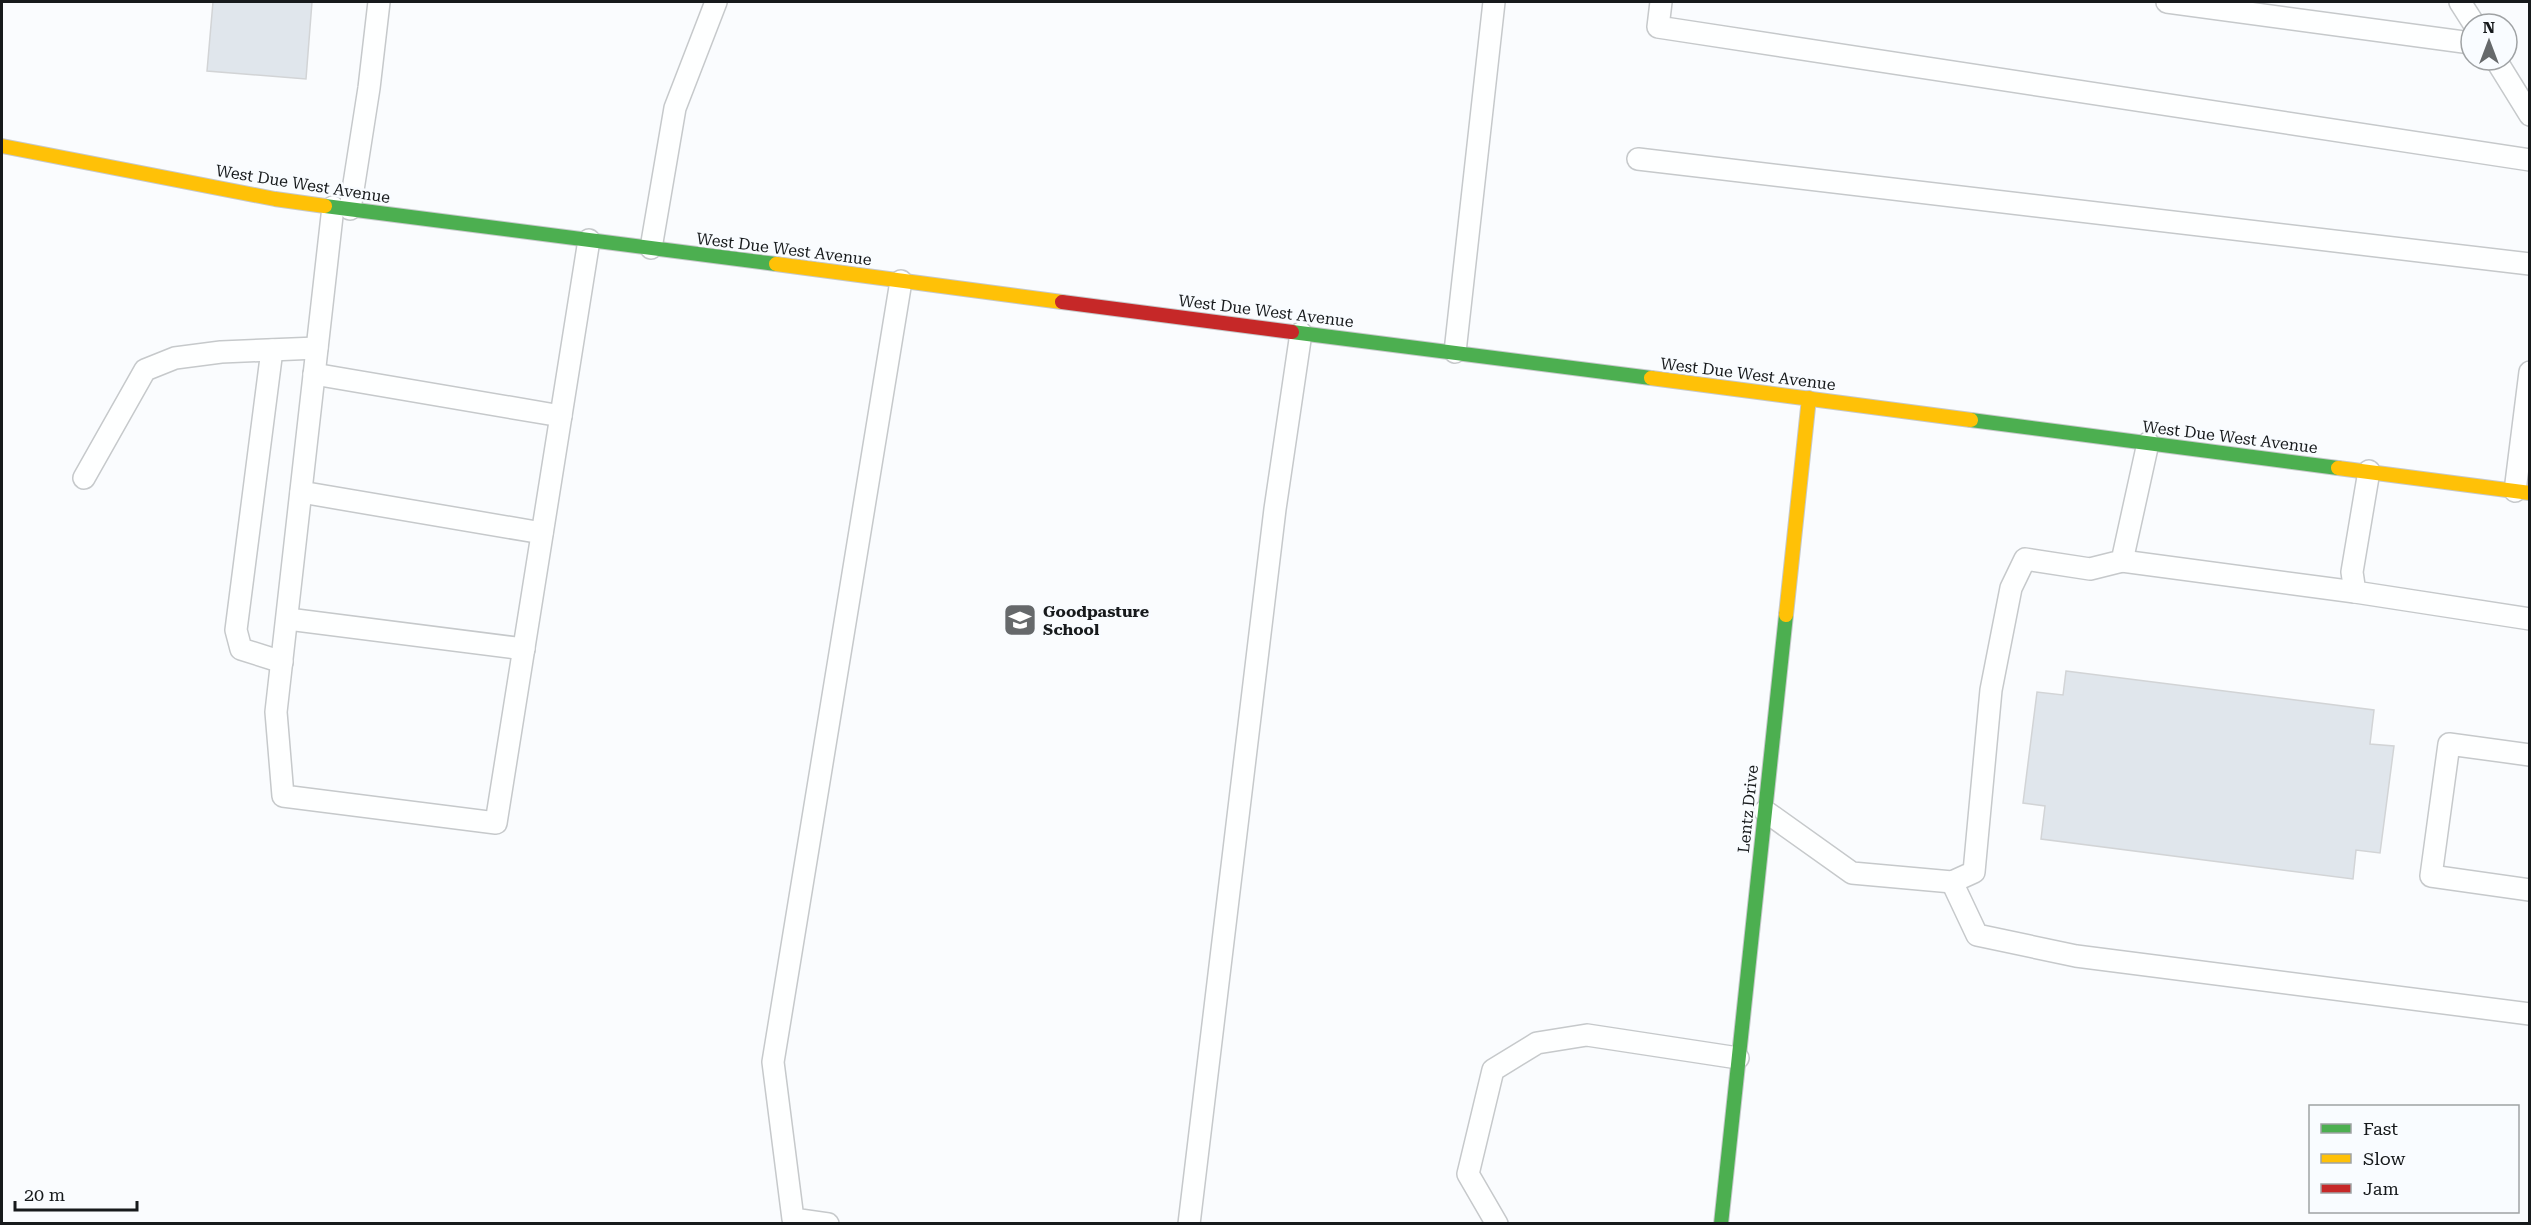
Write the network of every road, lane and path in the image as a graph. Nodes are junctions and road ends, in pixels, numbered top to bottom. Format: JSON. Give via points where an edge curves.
{"nodes":[{"id":1,"x":379,"y":2,"type":"edge"},
{"id":2,"x":716,"y":2,"type":"edge"},
{"id":3,"x":1494,"y":2,"type":"edge"},
{"id":4,"x":1660,"y":2,"type":"edge"},
{"id":5,"x":2167,"y":2,"type":"edge"},
{"id":6,"x":2459,"y":41,"type":"edge"},
{"id":7,"x":2503,"y":72,"type":"edge"},
{"id":8,"x":2529,"y":116,"type":"edge"},
{"id":9,"x":2,"y":146,"type":"edge"},
{"id":10,"x":1638,"y":159,"type":"dead end"},
{"id":11,"x":2529,"y":160,"type":"edge"},
{"id":12,"x":341,"y":208,"type":"junction"},
{"id":13,"x":589,"y":240,"type":"junction"},
{"id":14,"x":651,"y":248,"type":"junction"},
{"id":15,"x":2529,"y":264,"type":"edge"},
{"id":16,"x":901,"y":280,"type":"junction"},
{"id":17,"x":1301,"y":333,"type":"junction"},
{"id":18,"x":317,"y":348,"type":"junction"},
{"id":19,"x":272,"y":350,"type":"junction"},
{"id":20,"x":1455,"y":352,"type":"junction"},
{"id":21,"x":2529,"y":372,"type":"edge"},
{"id":22,"x":314,"y":374,"type":"junction"},
{"id":23,"x":1809,"y":398,"type":"junction"},
{"id":24,"x":561,"y":416,"type":"junction"},
{"id":25,"x":2148,"y":443,"type":"junction"},
{"id":26,"x":2369,"y":471,"type":"junction"},
{"id":27,"x":84,"y":478,"type":"dead end"},
{"id":28,"x":301,"y":492,"type":"junction"},
{"id":29,"x":2522,"y":492,"type":"edge"},
{"id":30,"x":542,"y":533,"type":"junction"},
{"id":31,"x":2122,"y":561,"type":"junction"},
{"id":32,"x":2355,"y":592,"type":"junction"},
{"id":33,"x":288,"y":619,"type":"junction"},
{"id":34,"x":2529,"y":619,"type":"edge"},
{"id":35,"x":524,"y":650,"type":"junction"},
{"id":36,"x":282,"y":662,"type":"junction"},
{"id":37,"x":2529,"y":755,"type":"edge"},
{"id":38,"x":1765,"y":811,"type":"junction"},
{"id":39,"x":1952,"y":882,"type":"junction"},
{"id":40,"x":2529,"y":890,"type":"edge"},
{"id":41,"x":2529,"y":1014,"type":"edge"},
{"id":42,"x":1738,"y":1058,"type":"junction"},
{"id":43,"x":793,"y":1221,"type":"edge"},
{"id":44,"x":828,"y":1224,"type":"edge"},
{"id":45,"x":1189,"y":1224,"type":"edge"},
{"id":46,"x":1497,"y":1224,"type":"edge"},
{"id":47,"x":1721,"y":1224,"type":"edge"}],
"edges":[{"from":1,"to":12,"type":"lane"},
{"from":2,"to":14,"type":"lane","via":[[675,108]]},
{"from":3,"to":20,"type":"lane"},
{"from":4,"to":11,"type":"lane","via":[[1658,27]]},
{"from":5,"to":6,"type":"lane"},
{"from":7,"to":8,"type":"lane"},
{"from":9,"to":12,"type":"main road","name":"West Due West Avenue","via":[[275,199]]},
{"from":10,"to":15,"type":"lane"},
{"from":12,"to":13,"type":"main road","name":"West Due West Avenue"},
{"from":12,"to":18,"type":"lane"},
{"from":13,"to":14,"type":"main road","name":"West Due West Avenue"},
{"from":13,"to":24,"type":"lane"},
{"from":14,"to":16,"type":"main road","name":"West Due West Avenue"},
{"from":16,"to":17,"type":"main road","name":"West Due West Avenue"},
{"from":16,"to":43,"type":"lane","via":[[773,1062]]},
{"from":17,"to":20,"type":"main road","name":"West Due West Avenue"},
{"from":17,"to":45,"type":"lane","via":[[1275,509]]},
{"from":18,"to":19,"type":"lane"},
{"from":18,"to":22,"type":"lane"},
{"from":19,"to":27,"type":"lane","via":[[175,358],[145,370]]},
{"from":19,"to":36,"type":"lane","via":[[236,630],[241,650]]},
{"from":20,"to":23,"type":"main road","name":"West Due West Avenue"},
{"from":21,"to":29,"type":"lane"},
{"from":22,"to":24,"type":"lane"},
{"from":22,"to":28,"type":"lane"},
{"from":23,"to":25,"type":"main road","name":"West Due West Avenue"},
{"from":23,"to":38,"type":"main road","name":"Lentz Drive"},
{"from":24,"to":30,"type":"lane"},
{"from":25,"to":26,"type":"main road","name":"West Due West Avenue"},
{"from":25,"to":31,"type":"lane"},
{"from":26,"to":29,"type":"main road","name":"West Due West Avenue"},
{"from":26,"to":32,"type":"lane","via":[[2352,572]]},
{"from":28,"to":30,"type":"lane"},
{"from":28,"to":33,"type":"lane"},
{"from":30,"to":35,"type":"lane"},
{"from":31,"to":32,"type":"lane"},
{"from":31,"to":39,"type":"lane","via":[[2090,569],[2025,559],[2011,588],[1991,690],[1974,872]]},
{"from":32,"to":34,"type":"lane"},
{"from":33,"to":35,"type":"lane"},
{"from":33,"to":36,"type":"lane"},
{"from":35,"to":36,"type":"lane","via":[[496,823],[283,796],[276,712]]},
{"from":37,"to":40,"type":"lane","via":[[2450,744],[2431,876]]},
{"from":38,"to":39,"type":"lane","via":[[1852,873]]},
{"from":38,"to":42,"type":"main road","name":"Lentz Drive"},
{"from":39,"to":41,"type":"lane","via":[[1977,935],[2076,956]]},
{"from":42,"to":46,"type":"lane","via":[[1587,1035],[1537,1043],[1493,1070],[1468,1174]]},
{"from":42,"to":47,"type":"main road","name":"Lentz Drive"},
{"from":43,"to":44,"type":"lane"}]}
